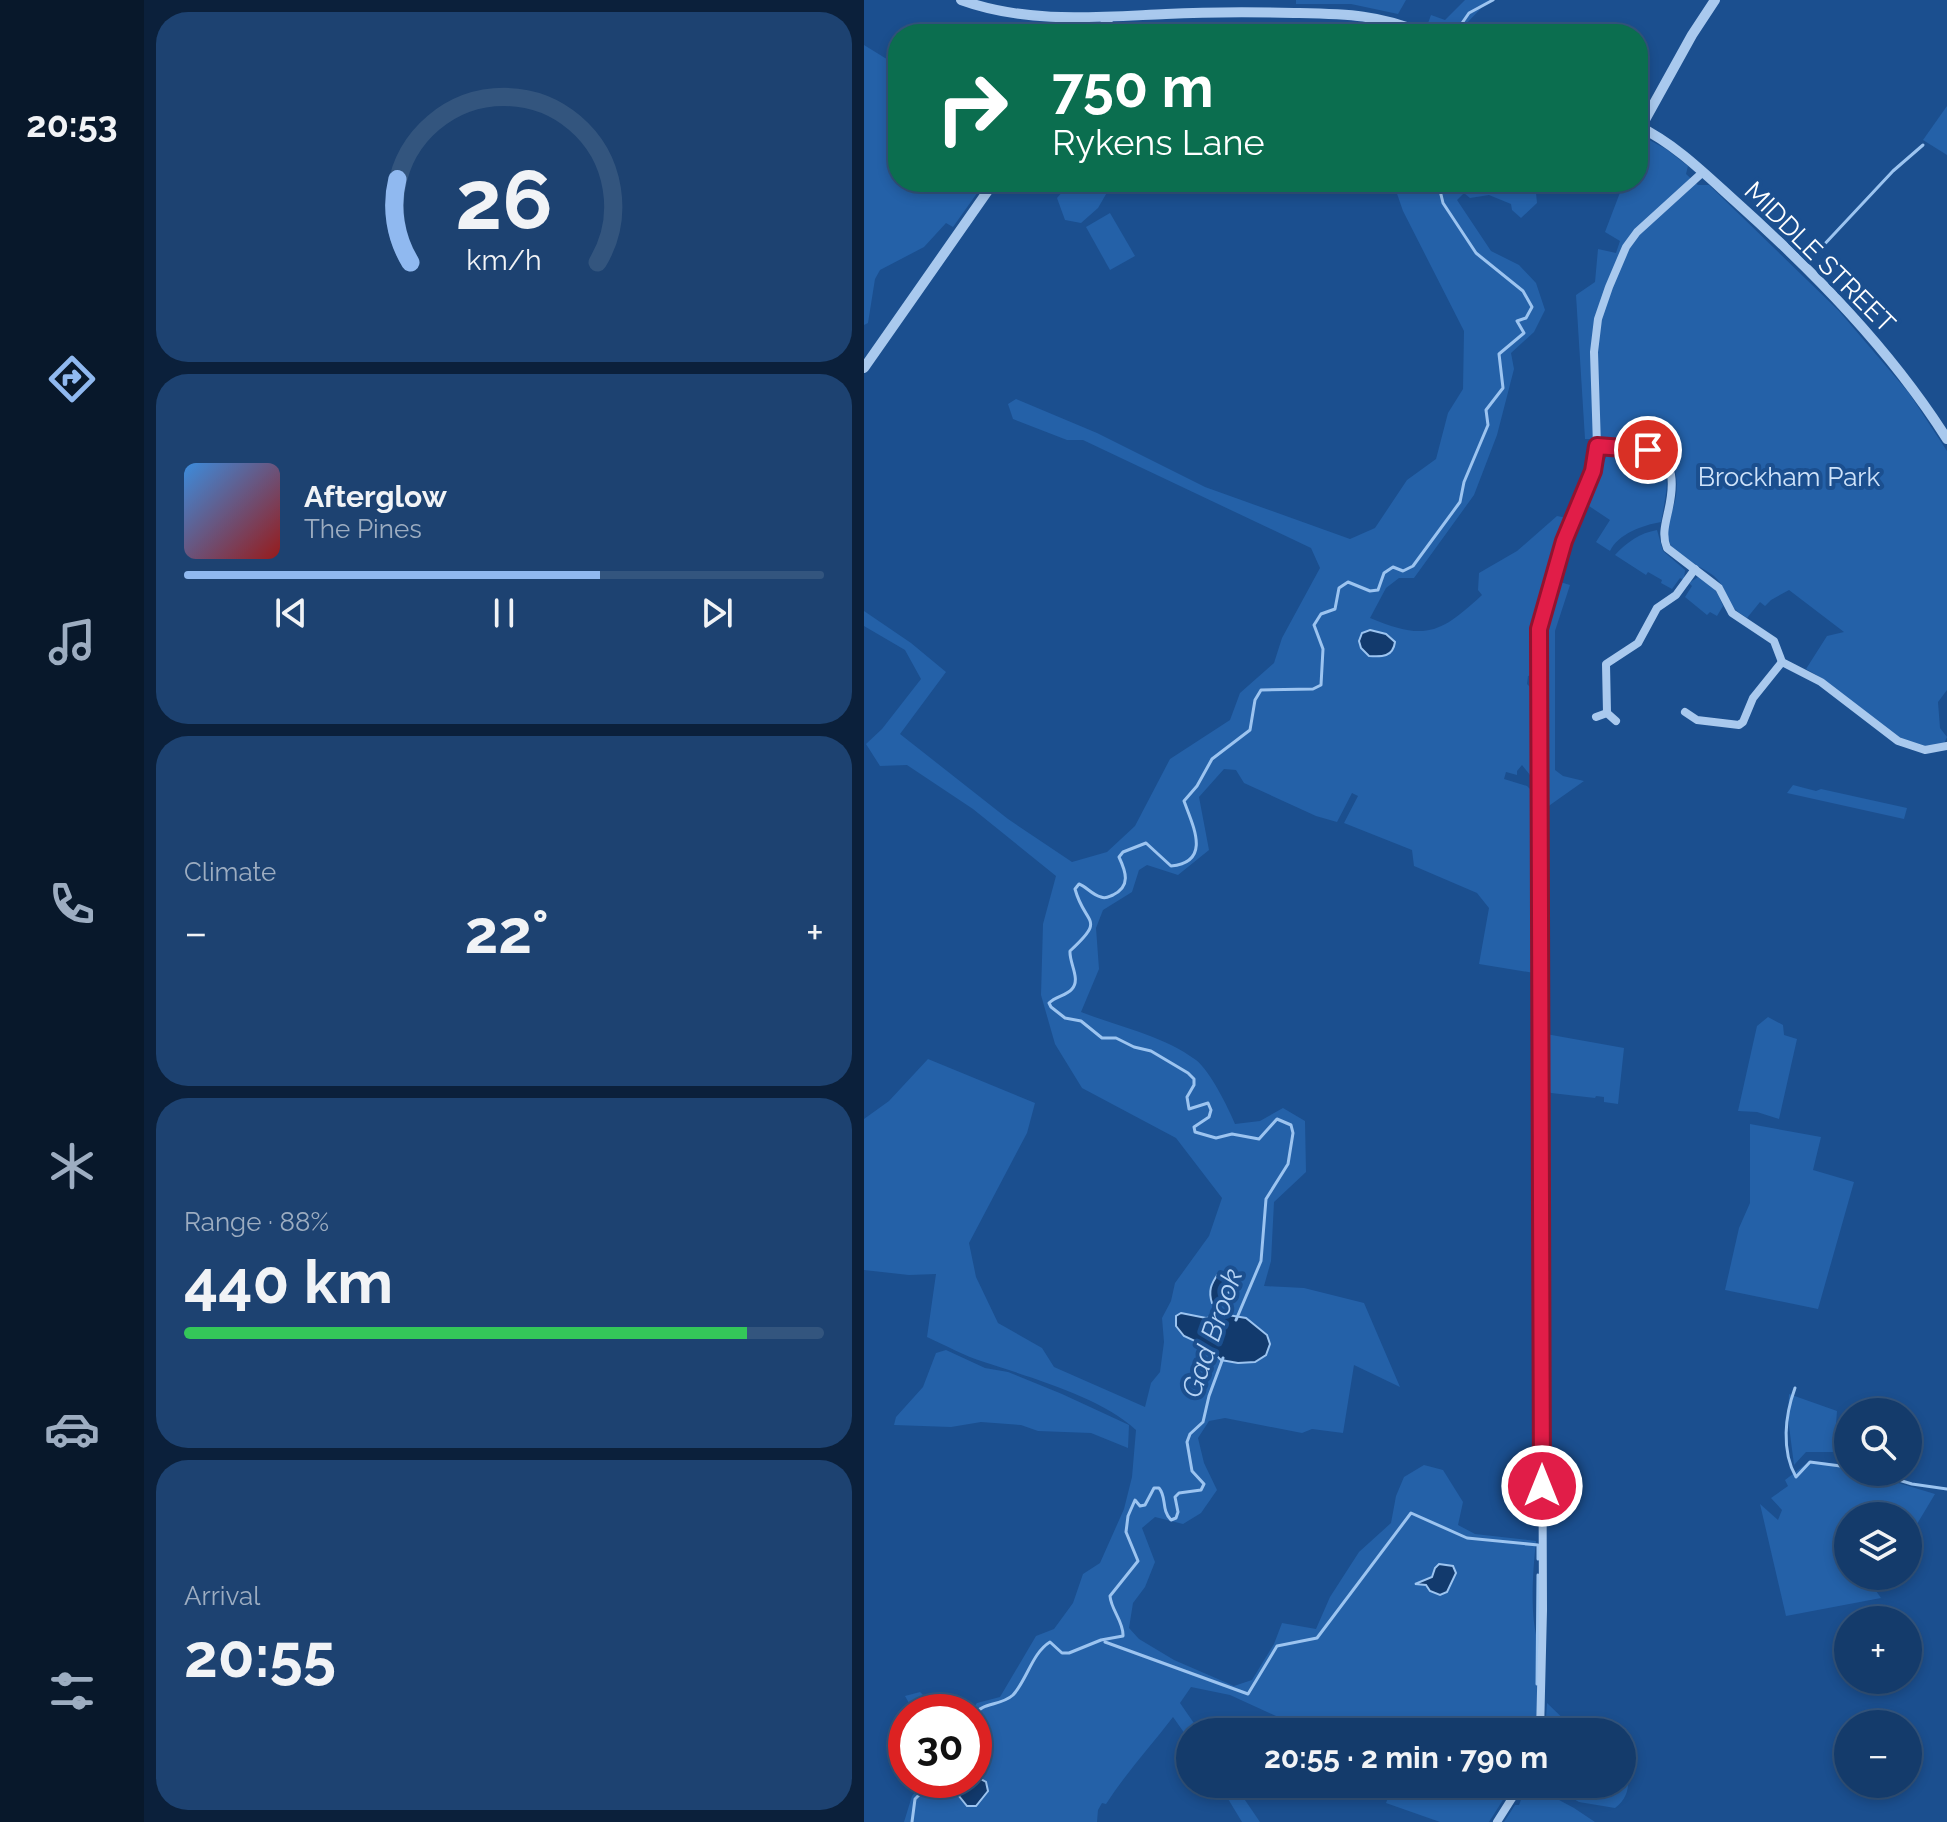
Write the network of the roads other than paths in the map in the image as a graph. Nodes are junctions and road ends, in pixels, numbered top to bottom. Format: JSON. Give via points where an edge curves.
{"nodes":[{"id":1,"x":961,"y":0,"type":"edge"},
{"id":2,"x":1715,"y":0,"type":"edge"},
{"id":3,"x":1109,"y":18,"type":"junction"},
{"id":4,"x":1105,"y":24,"type":"edge"},
{"id":5,"x":1403,"y":24,"type":"edge"},
{"id":6,"x":1648,"y":112,"type":"edge"},
{"id":7,"x":1648,"y":131,"type":"edge"},
{"id":8,"x":1703,"y":172,"type":"junction"},
{"id":9,"x":987,"y":192,"type":"edge"},
{"id":10,"x":864,"y":368,"type":"edge"},
{"id":11,"x":1947,"y":439,"type":"edge"},
{"id":12,"x":1597,"y":446,"type":"junction"},
{"id":13,"x":1695,"y":569,"type":"junction"},
{"id":14,"x":1782,"y":662,"type":"junction"},
{"id":15,"x":1685,"y":712,"type":"dead end"},
{"id":16,"x":1607,"y":713,"type":"junction"},
{"id":17,"x":1596,"y":717,"type":"dead end"},
{"id":18,"x":1616,"y":721,"type":"dead end"},
{"id":19,"x":1947,"y":746,"type":"edge"},
{"id":20,"x":1541,"y":1718,"type":"edge"},
{"id":21,"x":1512,"y":1798,"type":"edge"},
{"id":22,"x":1497,"y":1822,"type":"edge"}],
"edges":[{"from":1,"to":3,"type":"street","via":[[1007,14]]},
{"from":2,"to":6,"type":"street"},
{"from":3,"to":4,"type":"street"},
{"from":3,"to":5,"type":"street","via":[[1231,12],[1356,14]]},
{"from":7,"to":8,"type":"street","name":"MIDDLE STREET"},
{"from":8,"to":11,"type":"street","name":"MIDDLE STREET","via":[[1852,316],[1915,390]]},
{"from":8,"to":12,"type":"street","via":[[1637,232],[1609,287],[1594,352]]},
{"from":9,"to":10,"type":"street"},
{"from":12,"to":13,"type":"street","via":[[1648,450],[1668,464],[1674,487],[1664,540],[1675,556]]},
{"from":12,"to":20,"type":"street","via":[[1539,629]]},
{"from":13,"to":14,"type":"street","via":[[1719,588],[1732,613],[1774,641]]},
{"from":13,"to":16,"type":"street","via":[[1676,595],[1657,608],[1638,643],[1606,664]]},
{"from":14,"to":15,"type":"street","via":[[1739,725],[1697,720]]},
{"from":14,"to":19,"type":"street","via":[[1821,682],[1898,741],[1925,750]]},
{"from":16,"to":17,"type":"street"},
{"from":16,"to":18,"type":"street"},
{"from":21,"to":22,"type":"street"}]}
